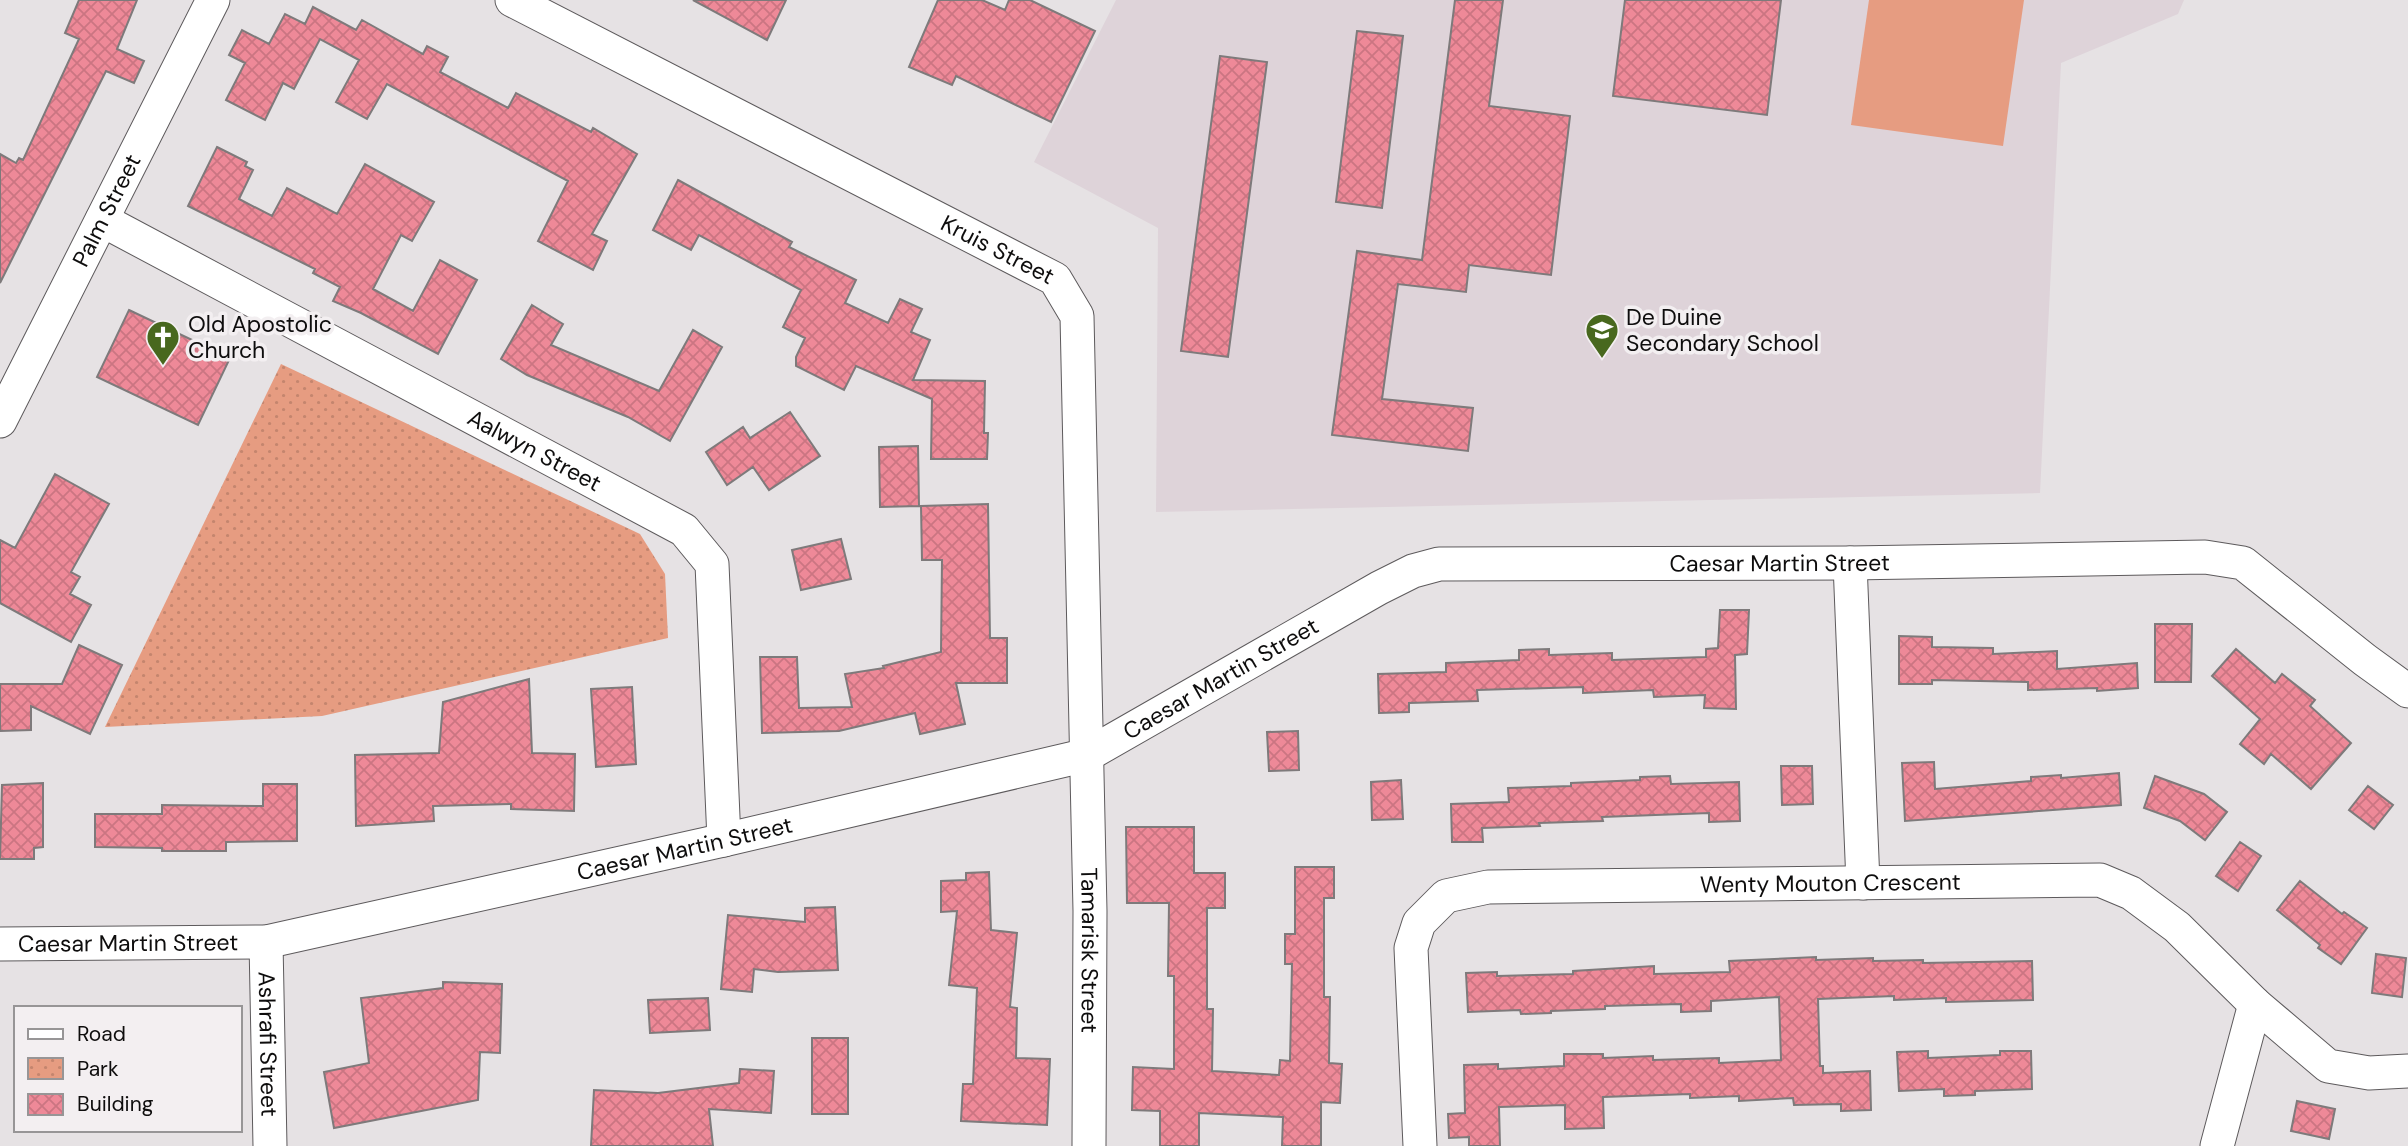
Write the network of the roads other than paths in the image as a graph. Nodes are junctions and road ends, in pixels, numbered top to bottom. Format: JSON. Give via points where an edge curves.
{"nodes":[{"id":1,"x":214,"y":0,"type":"edge"},
{"id":2,"x":512,"y":0,"type":"edge"},
{"id":3,"x":561,"y":12,"type":"edge"},
{"id":4,"x":102,"y":220,"type":"junction"},
{"id":5,"x":0,"y":421,"type":"edge"},
{"id":6,"x":1850,"y":563,"type":"junction"},
{"id":7,"x":2408,"y":691,"type":"edge"},
{"id":8,"x":1087,"y":755,"type":"junction"},
{"id":9,"x":724,"y":840,"type":"junction"},
{"id":10,"x":1863,"y":883,"type":"junction"},
{"id":11,"x":266,"y":942,"type":"junction"},
{"id":12,"x":0,"y":944,"type":"edge"},
{"id":13,"x":2255,"y":1004,"type":"junction"},
{"id":14,"x":2408,"y":1071,"type":"edge"},
{"id":15,"x":270,"y":1146,"type":"edge"},
{"id":16,"x":1089,"y":1146,"type":"edge"},
{"id":17,"x":1420,"y":1146,"type":"edge"},
{"id":18,"x":2217,"y":1146,"type":"edge"}],
"edges":[{"from":1,"to":4,"type":"street","name":"Palm Street"},
{"from":2,"to":3,"type":"street","name":"Kruis Street"},
{"from":3,"to":8,"type":"street","name":"Kruis Street","via":[[1055,279],[1077,316]]},
{"from":4,"to":5,"type":"street","name":"Palm Street"},
{"from":4,"to":9,"type":"street","name":"Aalwyn Street","via":[[684,530],[712,564]]},
{"from":6,"to":7,"type":"street","name":"Caesar Martin Street","via":[[2205,557],[2243,563]]},
{"from":6,"to":8,"type":"street","name":"Caesar Martin Street","via":[[1438,564],[1379,588]]},
{"from":6,"to":10,"type":"street"},
{"from":8,"to":9,"type":"street","name":"Caesar Martin Street"},
{"from":8,"to":16,"type":"street","name":"Tamarisk Street"},
{"from":9,"to":11,"type":"street","name":"Caesar Martin Street"},
{"from":10,"to":13,"type":"street","name":"Wenty Mouton Crescent","via":[[2100,880],[2131,892],[2177,927]]},
{"from":10,"to":17,"type":"street","name":"Wenty Mouton Crescent","via":[[1488,887],[1446,896],[1419,923],[1411,948]]},
{"from":11,"to":12,"type":"street","name":"Caesar Martin Street"},
{"from":11,"to":15,"type":"street","name":"Ashrafi Street"},
{"from":13,"to":14,"type":"street","name":"Wenty Mouton Crescent","via":[[2328,1066],[2369,1073]]},
{"from":13,"to":18,"type":"street"}]}
